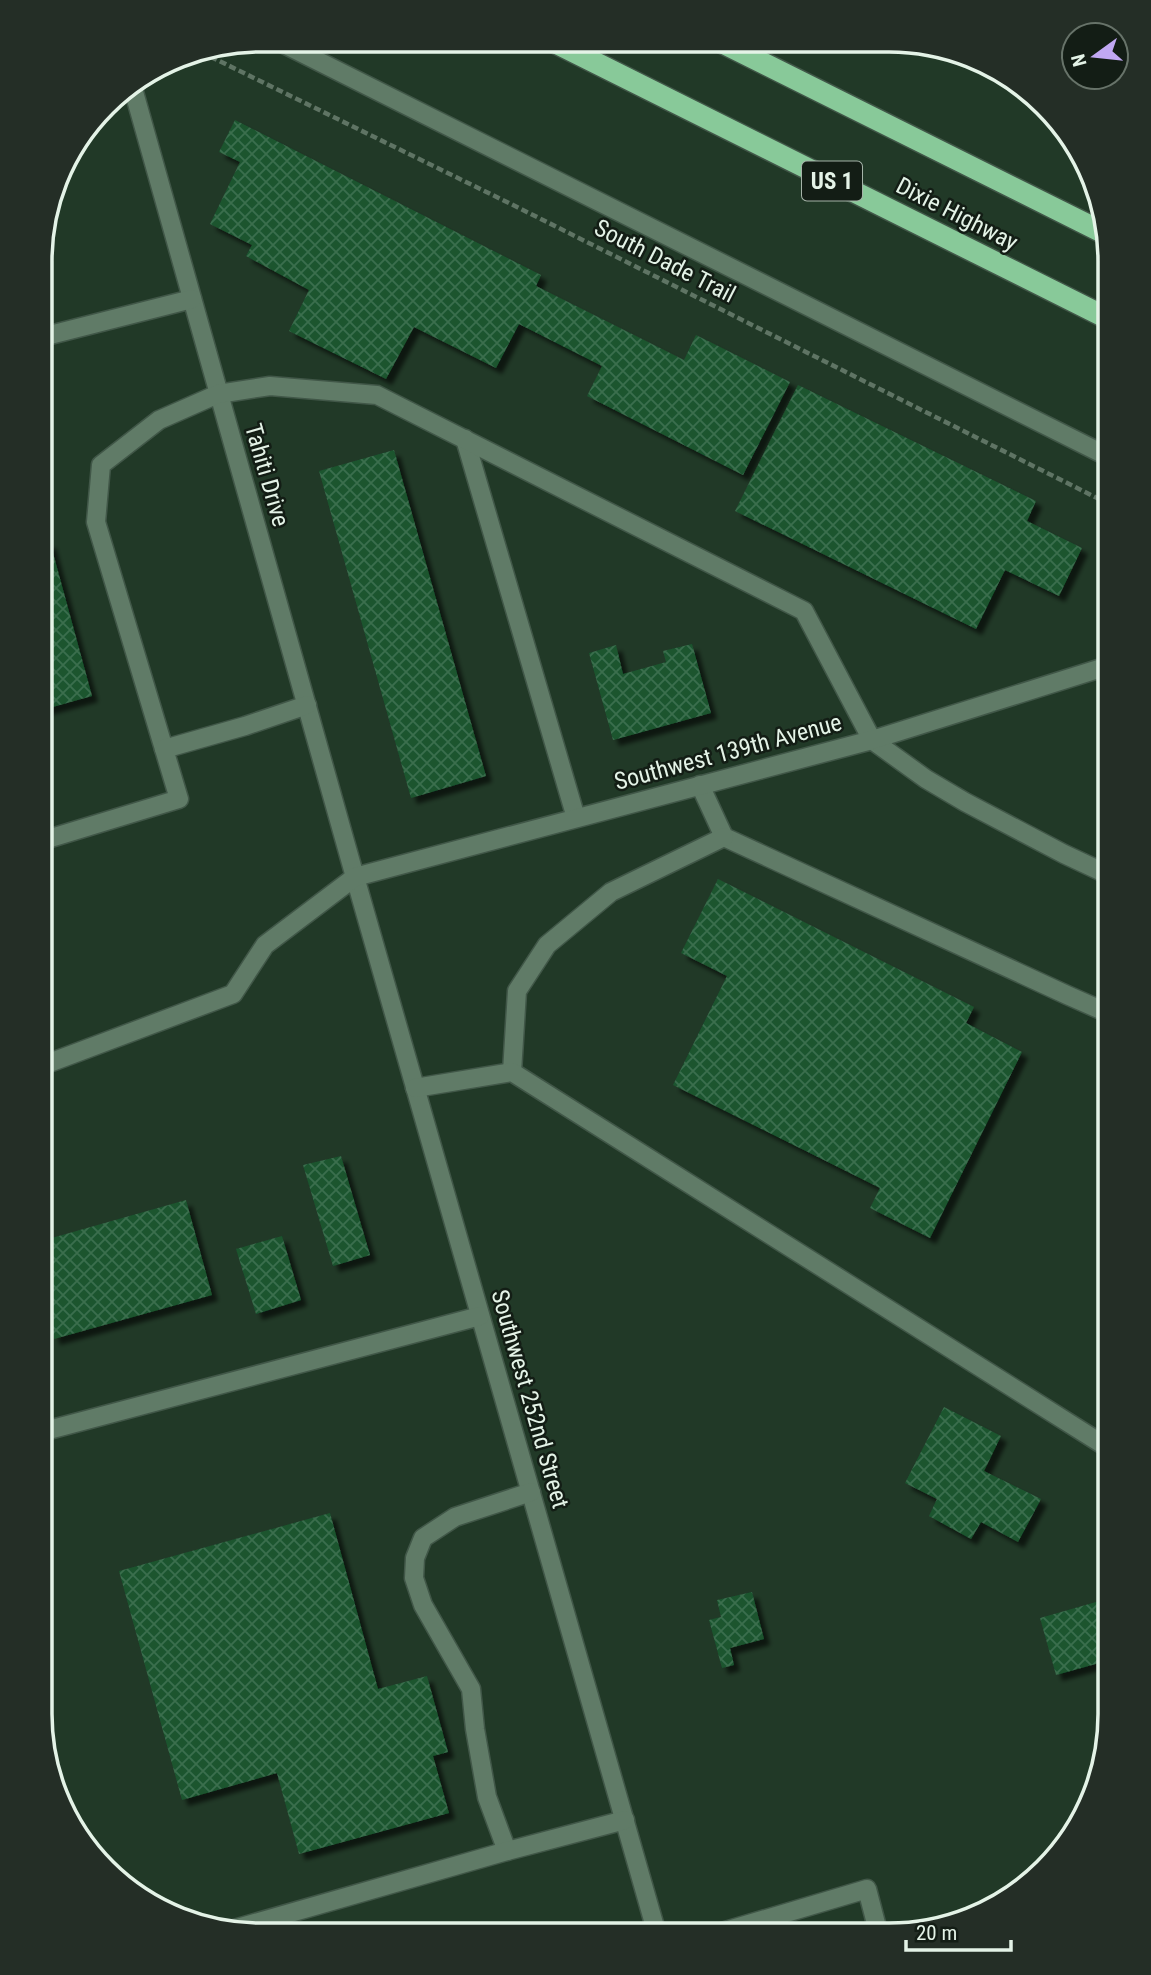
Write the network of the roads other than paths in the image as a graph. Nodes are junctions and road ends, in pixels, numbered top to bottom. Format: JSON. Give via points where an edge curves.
{"nodes":[{"id":1,"x":300,"y":52,"type":"edge"},
{"id":2,"x":574,"y":52,"type":"edge"},
{"id":3,"x":741,"y":52,"type":"edge"},
{"id":4,"x":134,"y":97,"type":"edge"},
{"id":5,"x":1096,"y":229,"type":"edge"},
{"id":6,"x":192,"y":299,"type":"junction"},
{"id":7,"x":1098,"y":314,"type":"edge"},
{"id":8,"x":52,"y":334,"type":"edge"},
{"id":9,"x":218,"y":394,"type":"junction"},
{"id":10,"x":465,"y":439,"type":"junction"},
{"id":11,"x":1098,"y":451,"type":"edge"},
{"id":12,"x":1098,"y":669,"type":"edge"},
{"id":13,"x":307,"y":705,"type":"junction"},
{"id":14,"x":872,"y":740,"type":"junction"},
{"id":15,"x":163,"y":749,"type":"junction"},
{"id":16,"x":701,"y":785,"type":"junction"},
{"id":17,"x":576,"y":818,"type":"junction"},
{"id":18,"x":724,"y":837,"type":"junction"},
{"id":19,"x":52,"y":838,"type":"edge"},
{"id":20,"x":1098,"y":870,"type":"edge"},
{"id":21,"x":355,"y":877,"type":"junction"},
{"id":22,"x":1098,"y":1008,"type":"edge"},
{"id":23,"x":52,"y":1062,"type":"edge"},
{"id":24,"x":512,"y":1072,"type":"junction"},
{"id":25,"x":415,"y":1088,"type":"junction"},
{"id":26,"x":480,"y":1316,"type":"junction"},
{"id":27,"x":52,"y":1429,"type":"edge"},
{"id":28,"x":1098,"y":1441,"type":"edge"},
{"id":29,"x":531,"y":1492,"type":"junction"},
{"id":30,"x":625,"y":1820,"type":"junction"},
{"id":31,"x":507,"y":1851,"type":"junction"},
{"id":32,"x":256,"y":1923,"type":"edge"},
{"id":33,"x":654,"y":1923,"type":"edge"},
{"id":34,"x":752,"y":1923,"type":"edge"},
{"id":35,"x":876,"y":1923,"type":"edge"}],
"edges":[{"from":1,"to":11,"type":"street"},
{"from":2,"to":7,"type":"highway","name":"Dixie Highway","number":"US 1"},
{"from":3,"to":5,"type":"highway","name":"Dixie Highway"},
{"from":4,"to":6,"type":"street","name":"Tahiti Drive"},
{"from":6,"to":8,"type":"street"},
{"from":6,"to":9,"type":"street","name":"Tahiti Drive"},
{"from":9,"to":10,"type":"street","via":[[270,386],[377,395]]},
{"from":9,"to":13,"type":"street","name":"Tahiti Drive"},
{"from":9,"to":15,"type":"street","via":[[159,420],[101,465],[96,522]]},
{"from":10,"to":14,"type":"street","via":[[804,611]]},
{"from":10,"to":17,"type":"street"},
{"from":12,"to":14,"type":"street","name":"Southwest 139th Avenue"},
{"from":13,"to":15,"type":"street"},
{"from":13,"to":21,"type":"street","name":"Tahiti Drive"},
{"from":14,"to":16,"type":"street","name":"Southwest 139th Avenue"},
{"from":14,"to":20,"type":"street","via":[[955,796]]},
{"from":15,"to":19,"type":"street","via":[[179,799]]},
{"from":16,"to":17,"type":"street","name":"Southwest 139th Avenue"},
{"from":16,"to":18,"type":"street"},
{"from":17,"to":21,"type":"street","name":"Southwest 139th Avenue"},
{"from":18,"to":22,"type":"street"},
{"from":18,"to":24,"type":"street","via":[[611,892],[547,945],[517,991]]},
{"from":21,"to":23,"type":"street","via":[[265,945],[233,994]]},
{"from":21,"to":25,"type":"street","name":"Southwest 252nd Street"},
{"from":24,"to":25,"type":"street"},
{"from":24,"to":28,"type":"street"},
{"from":25,"to":26,"type":"street","name":"Southwest 252nd Street"},
{"from":26,"to":27,"type":"street"},
{"from":26,"to":29,"type":"street","name":"Southwest 252nd Street"},
{"from":29,"to":30,"type":"street","name":"Southwest 252nd Street"},
{"from":29,"to":31,"type":"street","via":[[455,1517],[423,1538],[415,1558],[414,1578],[423,1605],[471,1689],[486,1797]]},
{"from":30,"to":31,"type":"street"},
{"from":30,"to":33,"type":"street","name":"Southwest 252nd Street"},
{"from":31,"to":32,"type":"street"},
{"from":34,"to":35,"type":"street","via":[[867,1889]]}]}
